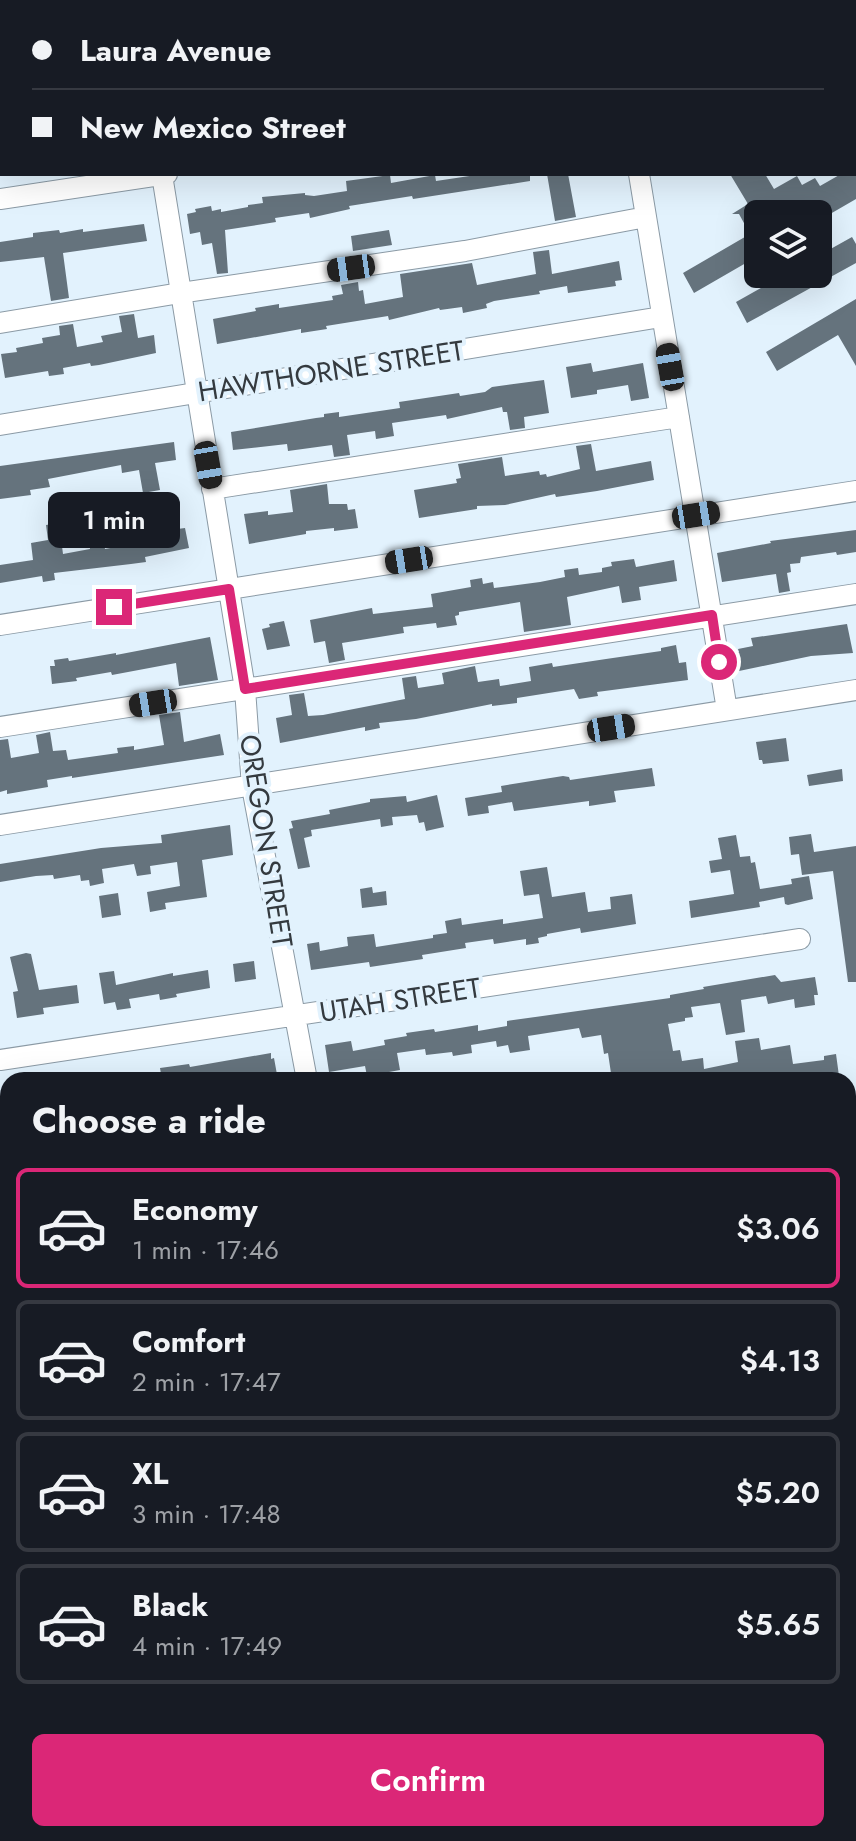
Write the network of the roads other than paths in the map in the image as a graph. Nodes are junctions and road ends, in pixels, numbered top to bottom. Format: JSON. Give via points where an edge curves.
{"nodes":[{"id":1,"x":152,"y":176,"type":"edge"},
{"id":2,"x":165,"y":176,"type":"edge"},
{"id":3,"x":639,"y":176,"type":"edge"},
{"id":4,"x":0,"y":199,"type":"edge"},
{"id":5,"x":646,"y":217,"type":"junction"},
{"id":6,"x":180,"y":293,"type":"junction"},
{"id":7,"x":661,"y":317,"type":"junction"},
{"id":8,"x":0,"y":323,"type":"edge"},
{"id":9,"x":196,"y":394,"type":"junction"},
{"id":10,"x":679,"y":417,"type":"junction"},
{"id":11,"x":0,"y":425,"type":"edge"},
{"id":12,"x":212,"y":489,"type":"junction"},
{"id":13,"x":856,"y":491,"type":"edge"},
{"id":14,"x":696,"y":515,"type":"junction"},
{"id":15,"x":229,"y":589,"type":"junction"},
{"id":16,"x":856,"y":594,"type":"edge"},
{"id":17,"x":712,"y":615,"type":"junction"},
{"id":18,"x":0,"y":625,"type":"edge"},
{"id":19,"x":245,"y":689,"type":"junction"},
{"id":20,"x":856,"y":690,"type":"edge"},
{"id":21,"x":727,"y":710,"type":"junction"},
{"id":22,"x":0,"y":727,"type":"edge"},
{"id":23,"x":252,"y":787,"type":"junction"},
{"id":24,"x":0,"y":825,"type":"edge"},
{"id":25,"x":800,"y":939,"type":"dead end"},
{"id":26,"x":297,"y":1016,"type":"junction"},
{"id":27,"x":0,"y":1060,"type":"edge"},
{"id":28,"x":306,"y":1072,"type":"edge"}],
"edges":[{"from":1,"to":4,"type":"street"},
{"from":2,"to":6,"type":"street","name":"OREGON STREET"},
{"from":3,"to":5,"type":"street"},
{"from":5,"to":6,"type":"street","via":[[465,251]]},
{"from":5,"to":7,"type":"street"},
{"from":6,"to":8,"type":"street"},
{"from":6,"to":9,"type":"street","name":"OREGON STREET"},
{"from":7,"to":9,"type":"street","name":"HAWTHORNE STREET"},
{"from":7,"to":10,"type":"street"},
{"from":9,"to":11,"type":"street","name":"HAWTHORNE STREET"},
{"from":9,"to":12,"type":"street","name":"OREGON STREET"},
{"from":10,"to":12,"type":"street"},
{"from":10,"to":14,"type":"street"},
{"from":12,"to":15,"type":"street","name":"OREGON STREET"},
{"from":13,"to":14,"type":"street"},
{"from":14,"to":15,"type":"street"},
{"from":14,"to":17,"type":"street"},
{"from":15,"to":18,"type":"street"},
{"from":15,"to":19,"type":"street","name":"OREGON STREET"},
{"from":16,"to":17,"type":"street"},
{"from":17,"to":19,"type":"street"},
{"from":17,"to":21,"type":"street"},
{"from":19,"to":22,"type":"street"},
{"from":19,"to":23,"type":"street","name":"OREGON STREET"},
{"from":20,"to":21,"type":"street"},
{"from":21,"to":23,"type":"street"},
{"from":23,"to":24,"type":"street"},
{"from":23,"to":26,"type":"street","name":"OREGON STREET"},
{"from":25,"to":26,"type":"street","name":"UTAH STREET"},
{"from":26,"to":27,"type":"street","name":"UTAH STREET"},
{"from":26,"to":28,"type":"street","name":"OREGON STREET"}]}
